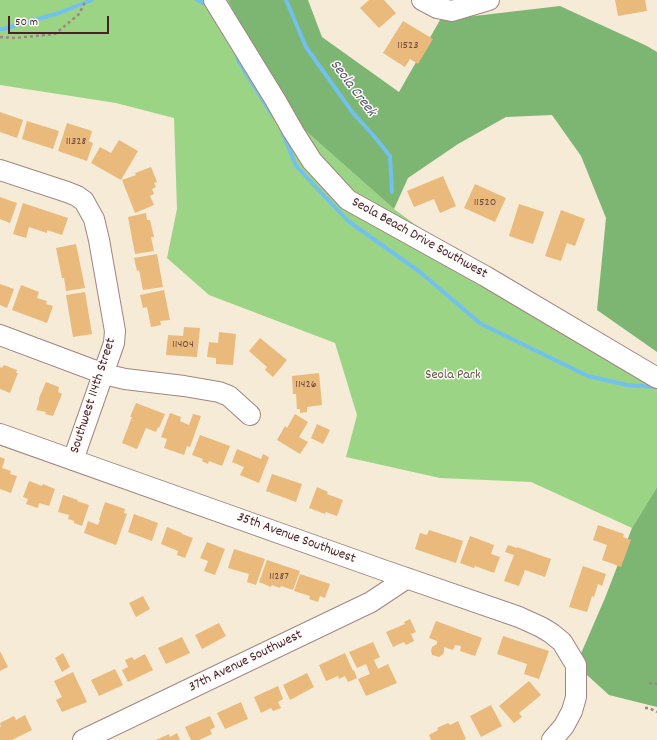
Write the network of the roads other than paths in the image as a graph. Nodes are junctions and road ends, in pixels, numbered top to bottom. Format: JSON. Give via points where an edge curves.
{"nodes":[{"id":1,"x":214,"y":0,"type":"edge"},
{"id":2,"x":422,"y":0,"type":"edge"},
{"id":3,"x":489,"y":0,"type":"edge"},
{"id":4,"x":0,"y":170,"type":"edge"},
{"id":5,"x":0,"y":335,"type":"edge"},
{"id":6,"x":104,"y":374,"type":"junction"},
{"id":7,"x":657,"y":378,"type":"edge"},
{"id":8,"x":250,"y":414,"type":"dead end"},
{"id":9,"x":0,"y":434,"type":"edge"},
{"id":10,"x":73,"y":460,"type":"junction"},
{"id":11,"x":407,"y":578,"type":"junction"},
{"id":12,"x":83,"y":740,"type":"edge"},
{"id":13,"x":552,"y":740,"type":"edge"}],
"edges":[{"from":1,"to":7,"type":"street","name":"Seola Beach Drive Southwest","via":[[312,161],[348,200],[485,276]]},
{"from":2,"to":3,"type":"street","via":[[437,8],[452,10]]},
{"from":4,"to":6,"type":"street","name":"Southwest 114th Street","via":[[77,196],[84,201],[94,219],[115,331],[114,343]]},
{"from":5,"to":6,"type":"street"},
{"from":6,"to":8,"type":"street","via":[[219,392],[229,396]]},
{"from":6,"to":10,"type":"street","name":"Southwest 114th Street"},
{"from":9,"to":10,"type":"street","name":"35th Avenue Southwest"},
{"from":10,"to":11,"type":"street","name":"35th Avenue Southwest"},
{"from":11,"to":12,"type":"street","name":"37th Avenue Southwest","via":[[371,602]]},
{"from":11,"to":13,"type":"street","name":"35th Avenue Southwest","via":[[518,617],[541,627],[562,642],[576,665],[576,697],[564,726]]}]}
